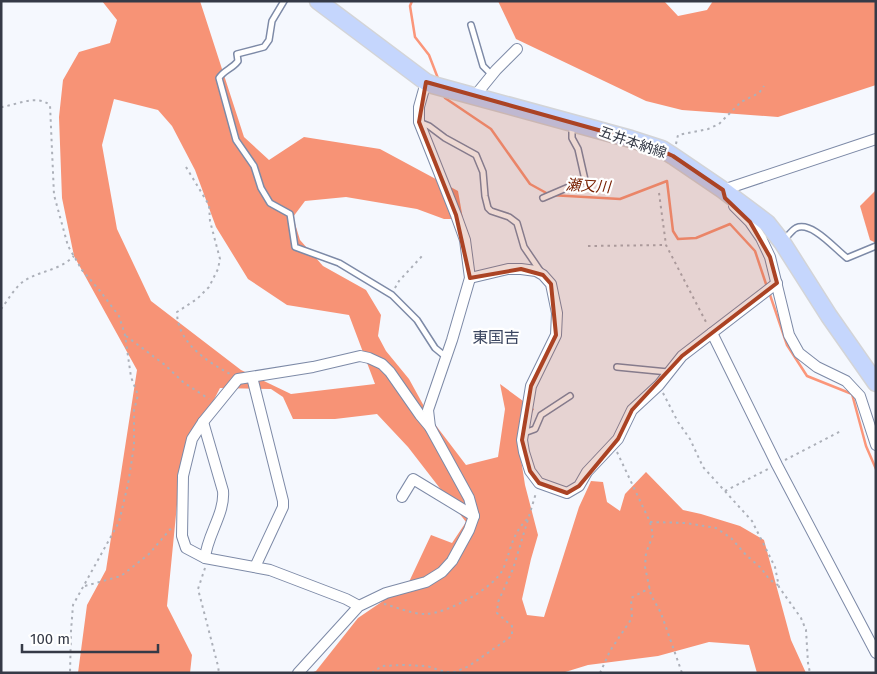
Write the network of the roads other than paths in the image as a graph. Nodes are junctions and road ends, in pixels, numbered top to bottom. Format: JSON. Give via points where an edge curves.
{"nodes":[{"id":1,"x":284,"y":1,"type":"edge"},
{"id":2,"x":318,"y":1,"type":"edge"},
{"id":3,"x":471,"y":25,"type":"dead end"},
{"id":4,"x":517,"y":49,"type":"dead end"},
{"id":5,"x":492,"y":75,"type":"junction"},
{"id":6,"x":426,"y":82,"type":"junction"},
{"id":7,"x":474,"y":97,"type":"junction"},
{"id":8,"x":419,"y":122,"type":"junction"},
{"id":9,"x":572,"y":123,"type":"junction"},
{"id":10,"x":876,"y":139,"type":"edge"},
{"id":11,"x":723,"y":190,"type":"junction"},
{"id":12,"x":543,"y":198,"type":"dead end"},
{"id":13,"x":782,"y":242,"type":"junction"},
{"id":14,"x":876,"y":246,"type":"edge"},
{"id":15,"x":543,"y":275,"type":"junction"},
{"id":16,"x":470,"y":278,"type":"junction"},
{"id":17,"x":777,"y":283,"type":"junction"},
{"id":18,"x":712,"y":333,"type":"junction"},
{"id":19,"x":446,"y":358,"type":"junction"},
{"id":20,"x":617,"y":367,"type":"dead end"},
{"id":21,"x":669,"y":372,"type":"junction"},
{"id":22,"x":252,"y":377,"type":"junction"},
{"id":23,"x":876,"y":383,"type":"edge"},
{"id":24,"x":570,"y":396,"type":"dead end"},
{"id":25,"x":203,"y":422,"type":"junction"},
{"id":26,"x":430,"y":427,"type":"junction"},
{"id":27,"x":523,"y":434,"type":"junction"},
{"id":28,"x":876,"y":445,"type":"edge"},
{"id":29,"x":402,"y":497,"type":"dead end"},
{"id":30,"x":474,"y":516,"type":"junction"},
{"id":31,"x":205,"y":558,"type":"junction"},
{"id":32,"x":255,"y":568,"type":"junction"},
{"id":33,"x":360,"y":606,"type":"junction"},
{"id":34,"x":876,"y":653,"type":"edge"},
{"id":35,"x":298,"y":673,"type":"edge"}],
"edges":[{"from":1,"to":19,"type":"lane","via":[[272,21],[269,40],[264,46],[237,54],[238,61],[219,78],[236,140],[254,166],[261,188],[270,202],[290,214],[295,247],[339,263],[392,295],[417,320],[435,348]]},
{"from":2,"to":6,"type":"main road","name":"五井本納線"},
{"from":3,"to":5,"type":"lane","via":[[483,66]]},
{"from":4,"to":5,"type":"street"},
{"from":5,"to":7,"type":"street"},
{"from":6,"to":7,"type":"main road","name":"五井本納線"},
{"from":6,"to":8,"type":"street","via":[[419,107]]},
{"from":7,"to":9,"type":"main road","name":"五井本納線"},
{"from":8,"to":15,"type":"lane","via":[[476,155],[483,172],[488,208],[517,223],[524,247]]},
{"from":8,"to":16,"type":"street","via":[[456,215]]},
{"from":9,"to":11,"type":"main road","name":"五井本納線","via":[[662,149]]},
{"from":9,"to":12,"type":"lane","via":[[572,138],[585,180]]},
{"from":10,"to":11,"type":"street"},
{"from":11,"to":13,"type":"main road","name":"五井本納線","via":[[762,219]]},
{"from":11,"to":17,"type":"street","via":[[725,198],[762,238]]},
{"from":13,"to":14,"type":"lane","via":[[796,228],[808,227],[816,230],[846,258]]},
{"from":13,"to":23,"type":"main road","name":"五井本納線"},
{"from":15,"to":16,"type":"street","via":[[536,271],[508,269]]},
{"from":15,"to":27,"type":"street","via":[[551,284],[555,298],[556,335],[531,386]]},
{"from":16,"to":19,"type":"street"},
{"from":17,"to":18,"type":"street"},
{"from":17,"to":28,"type":"street","via":[[789,335],[799,353],[817,367],[846,381],[860,396]]},
{"from":18,"to":21,"type":"street","via":[[682,356]]},
{"from":18,"to":34,"type":"street"},
{"from":19,"to":26,"type":"street","via":[[428,410]]},
{"from":20,"to":21,"type":"lane"},
{"from":21,"to":27,"type":"street","via":[[632,410],[618,439],[587,472],[579,486],[567,493],[539,483],[530,472]]},
{"from":22,"to":25,"type":"street","via":[[238,379]]},
{"from":22,"to":26,"type":"street","via":[[360,356],[369,358],[390,372]]},
{"from":22,"to":32,"type":"street","via":[[283,501]]},
{"from":24,"to":27,"type":"lane","via":[[541,415],[535,429]]},
{"from":25,"to":31,"type":"street","via":[[224,502],[206,545]]},
{"from":25,"to":31,"type":"street","via":[[192,439],[183,476],[182,536],[186,548]]},
{"from":26,"to":30,"type":"street","via":[[469,498]]},
{"from":29,"to":30,"type":"street","via":[[413,479]]},
{"from":30,"to":33,"type":"street","via":[[452,561],[442,572],[426,582],[386,593]]},
{"from":31,"to":32,"type":"street"},
{"from":32,"to":33,"type":"street","via":[[270,570]]},
{"from":33,"to":35,"type":"street"}]}
